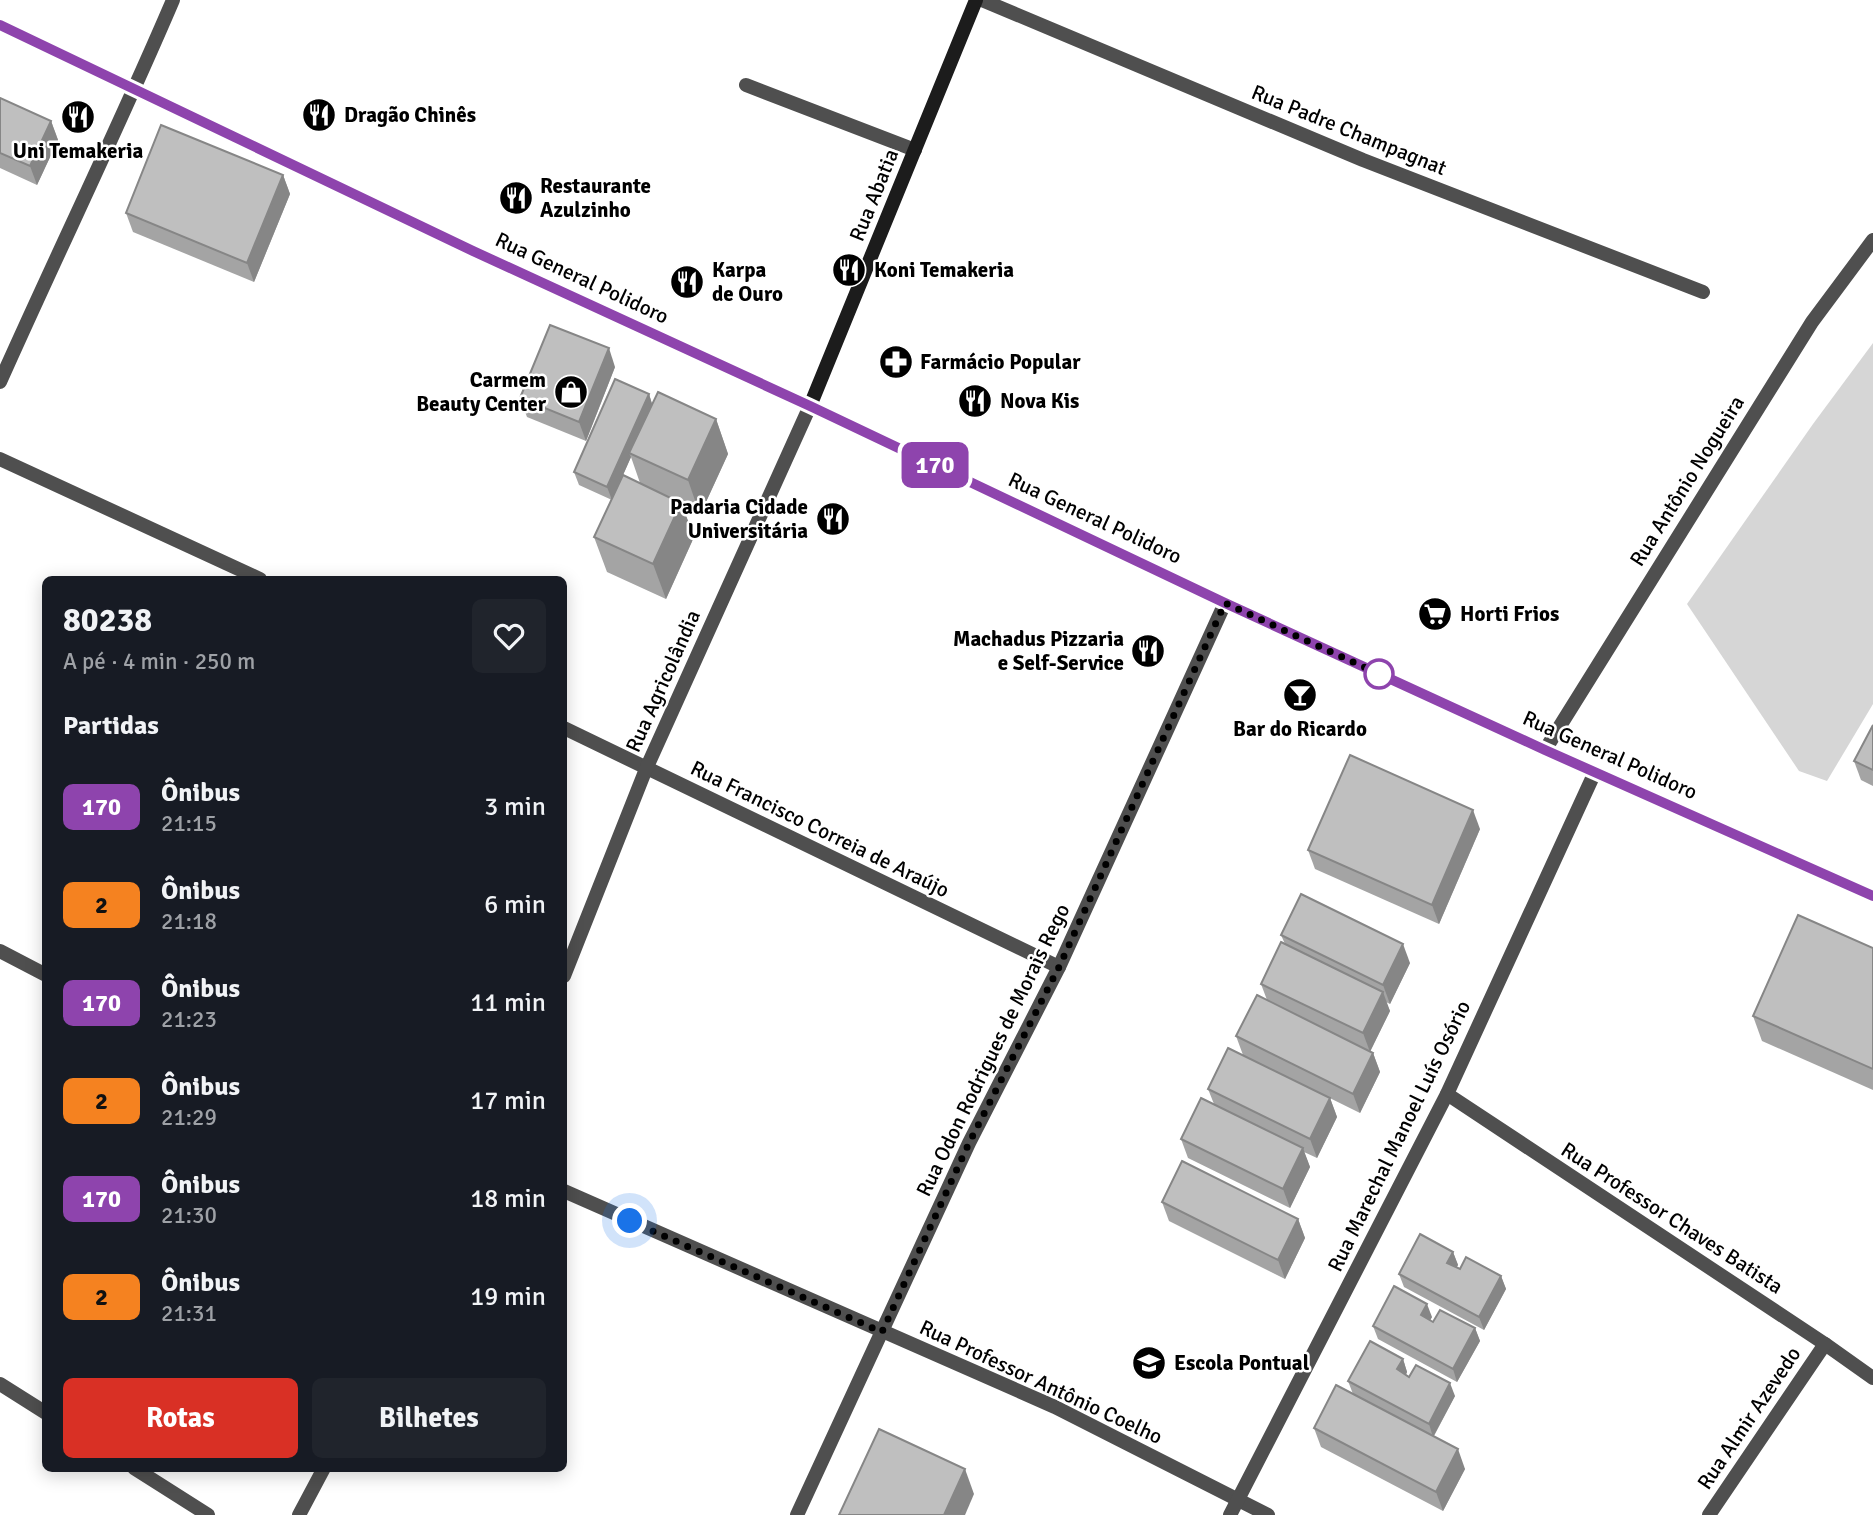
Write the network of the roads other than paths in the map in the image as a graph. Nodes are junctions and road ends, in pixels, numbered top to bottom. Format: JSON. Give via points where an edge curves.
{"nodes":[{"id":1,"x":173,"y":0,"type":"edge"},
{"id":2,"x":976,"y":0,"type":"edge"},
{"id":3,"x":982,"y":0,"type":"edge"},
{"id":4,"x":0,"y":25,"type":"edge"},
{"id":5,"x":746,"y":85,"type":"dead end"},
{"id":6,"x":135,"y":90,"type":"junction"},
{"id":7,"x":915,"y":150,"type":"junction"},
{"id":8,"x":1873,"y":240,"type":"edge"},
{"id":9,"x":1703,"y":292,"type":"dead end"},
{"id":10,"x":0,"y":382,"type":"edge"},
{"id":11,"x":810,"y":406,"type":"junction"},
{"id":12,"x":0,"y":459,"type":"edge"},
{"id":13,"x":254,"y":576,"type":"edge"},
{"id":14,"x":1225,"y":603,"type":"junction"},
{"id":15,"x":567,"y":730,"type":"edge"},
{"id":16,"x":1545,"y":750,"type":"junction"},
{"id":17,"x":646,"y":769,"type":"junction"},
{"id":18,"x":1595,"y":772,"type":"junction"},
{"id":19,"x":1873,"y":896,"type":"edge"},
{"id":20,"x":0,"y":951,"type":"edge"},
{"id":21,"x":1059,"y":967,"type":"junction"},
{"id":22,"x":567,"y":968,"type":"edge"},
{"id":23,"x":42,"y":973,"type":"edge"},
{"id":24,"x":1447,"y":1094,"type":"junction"},
{"id":25,"x":567,"y":1192,"type":"edge"},
{"id":26,"x":882,"y":1332,"type":"junction"},
{"id":27,"x":1825,"y":1344,"type":"junction"},
{"id":28,"x":1873,"y":1378,"type":"edge"},
{"id":29,"x":0,"y":1384,"type":"edge"},
{"id":30,"x":42,"y":1410,"type":"edge"},
{"id":31,"x":140,"y":1472,"type":"edge"},
{"id":32,"x":322,"y":1472,"type":"edge"},
{"id":33,"x":1240,"y":1499,"type":"junction"},
{"id":34,"x":208,"y":1515,"type":"edge"},
{"id":35,"x":299,"y":1515,"type":"edge"},
{"id":36,"x":797,"y":1515,"type":"edge"},
{"id":37,"x":1230,"y":1515,"type":"edge"},
{"id":38,"x":1268,"y":1515,"type":"edge"},
{"id":39,"x":1709,"y":1515,"type":"edge"}],
"edges":[{"from":1,"to":6,"type":"street"},
{"from":2,"to":7,"type":"street","name":"Rua Abatia"},
{"from":3,"to":9,"type":"street","name":"Rua Padre Champagnat","via":[[1363,160]]},
{"from":4,"to":6,"type":"street","name":"Rua General Polidoro"},
{"from":5,"to":7,"type":"street"},
{"from":6,"to":10,"type":"street"},
{"from":6,"to":11,"type":"street","name":"Rua General Polidoro"},
{"from":7,"to":11,"type":"street","name":"Rua Abatia"},
{"from":8,"to":16,"type":"street","name":"Rua Antônio Nogueira","via":[[1812,322]]},
{"from":11,"to":14,"type":"street","name":"Rua General Polidoro"},
{"from":11,"to":17,"type":"street","name":"Rua Agricolândia"},
{"from":12,"to":13,"type":"street"},
{"from":14,"to":16,"type":"street","name":"Rua General Polidoro"},
{"from":14,"to":21,"type":"street","name":"Rua Odon Rodrigues de Morais Rego"},
{"from":15,"to":17,"type":"street","name":"Rua Francisco Correia de Araújo"},
{"from":16,"to":18,"type":"street","name":"Rua General Polidoro"},
{"from":17,"to":21,"type":"street","name":"Rua Francisco Correia de Araújo"},
{"from":17,"to":22,"type":"street","name":"Rua Agricolândia"},
{"from":18,"to":19,"type":"street","name":"Rua General Polidoro"},
{"from":18,"to":24,"type":"street","name":"Rua Marechal Manoel Luís Osório"},
{"from":20,"to":23,"type":"street"},
{"from":21,"to":26,"type":"street","name":"Rua Odon Rodrigues de Morais Rego","via":[[969,1143]]},
{"from":24,"to":27,"type":"street","name":"Rua Professor Chaves Batista"},
{"from":24,"to":33,"type":"street","name":"Rua Marechal Manoel Luís Osório"},
{"from":25,"to":26,"type":"street","name":"Rua Professor Antônio Coelho"},
{"from":26,"to":33,"type":"street","name":"Rua Professor Antônio Coelho","via":[[1055,1407]]},
{"from":26,"to":36,"type":"street","name":"Rua Odon Rodrigues de Morais Rego"},
{"from":27,"to":28,"type":"street","name":"Rua Professor Chaves Batista"},
{"from":27,"to":39,"type":"street","name":"Rua Almir Azevedo"},
{"from":29,"to":30,"type":"street"},
{"from":31,"to":34,"type":"street"},
{"from":32,"to":35,"type":"street"},
{"from":33,"to":37,"type":"street","name":"Rua Marechal Manoel Luís Osório"},
{"from":33,"to":38,"type":"street","name":"Rua Professor Antônio Coelho"}]}
